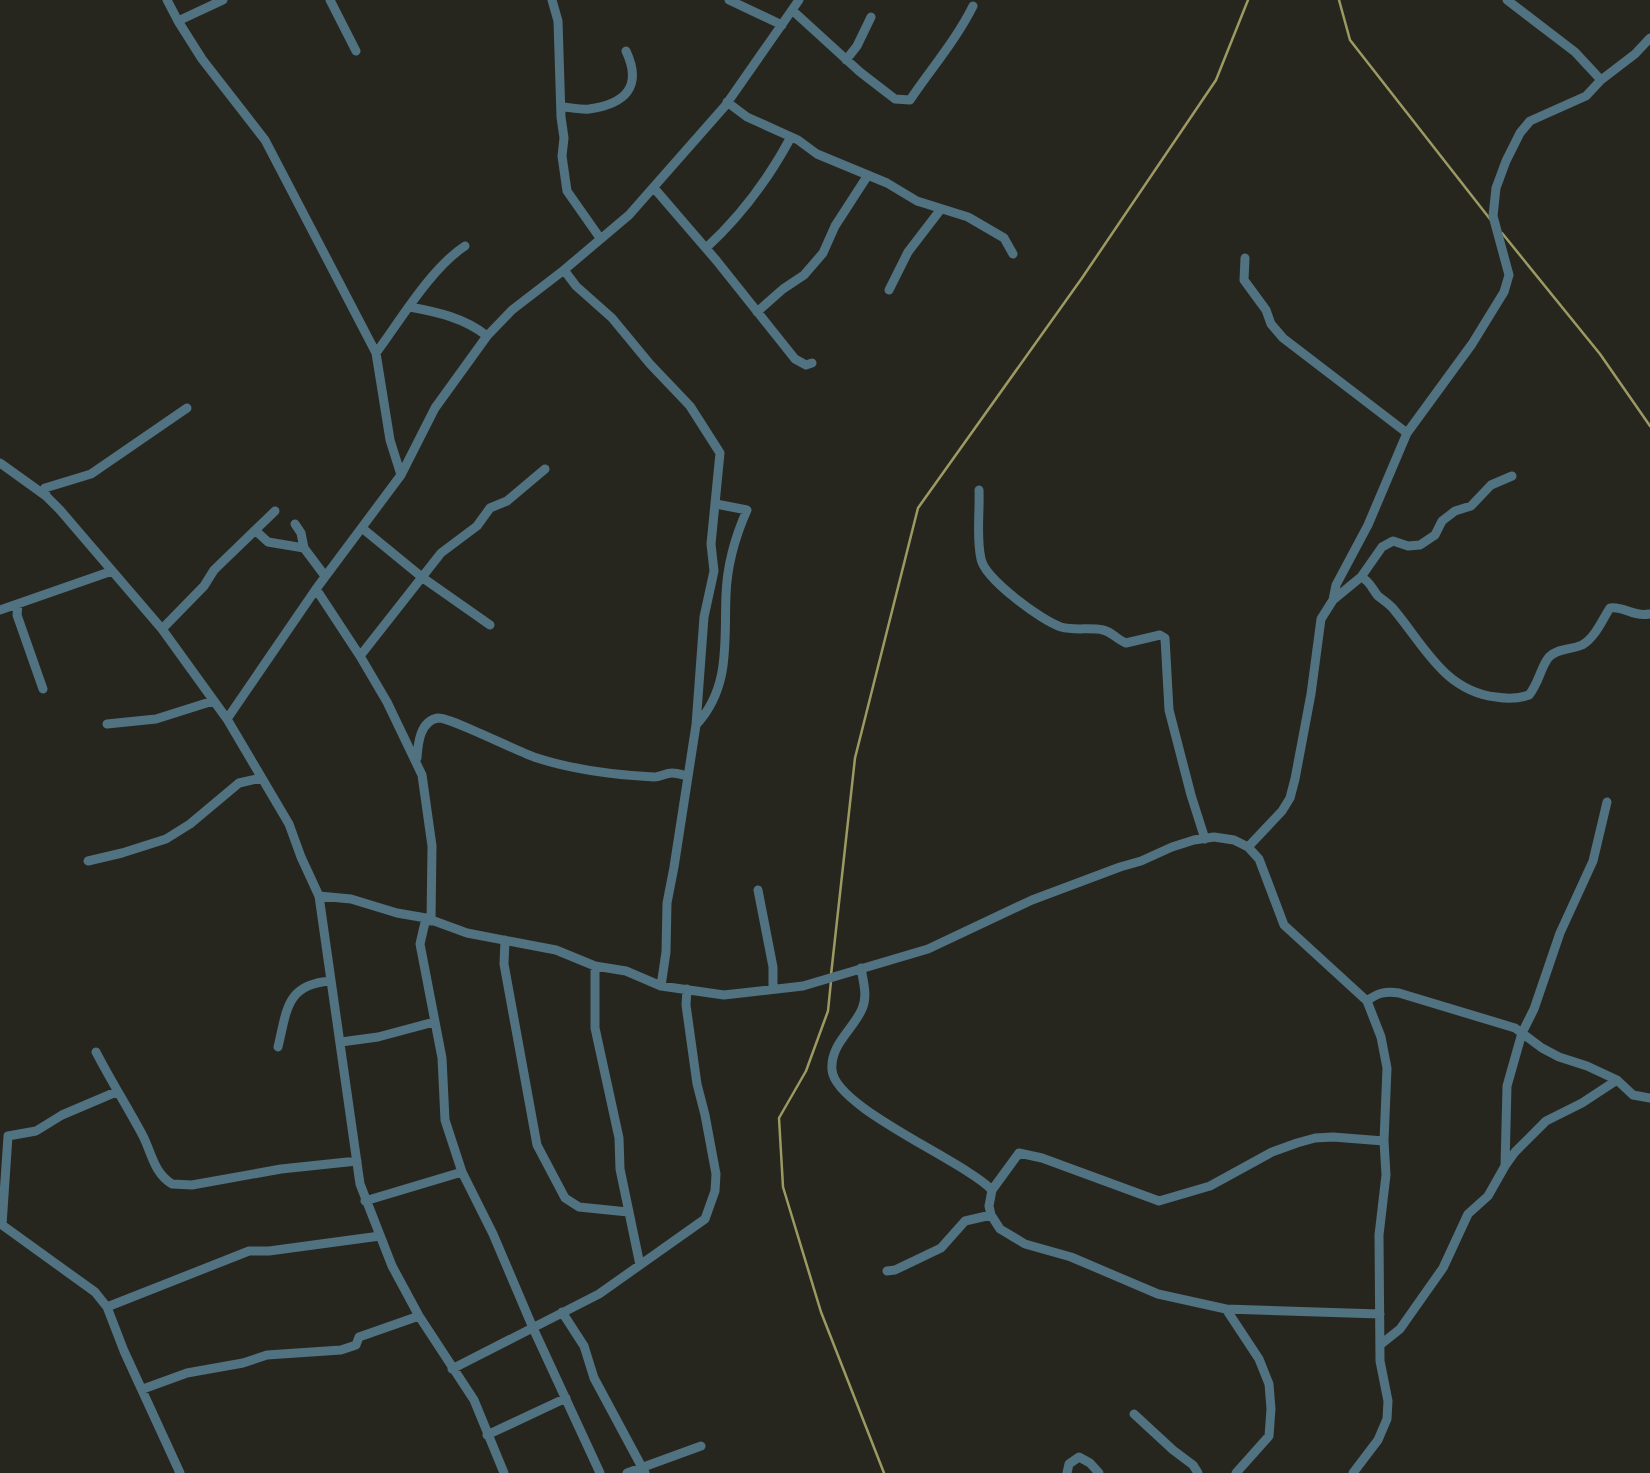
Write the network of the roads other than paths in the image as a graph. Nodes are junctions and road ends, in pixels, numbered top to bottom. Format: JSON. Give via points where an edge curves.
{"nodes":[{"id":1,"x":167,"y":0,"type":"edge"},
{"id":2,"x":223,"y":0,"type":"edge"},
{"id":3,"x":330,"y":0,"type":"edge"},
{"id":4,"x":552,"y":0,"type":"edge"},
{"id":5,"x":729,"y":0,"type":"edge"},
{"id":6,"x":798,"y":0,"type":"edge"},
{"id":7,"x":1507,"y":0,"type":"edge"},
{"id":8,"x":973,"y":6,"type":"dead end"},
{"id":9,"x":792,"y":10,"type":"junction"},
{"id":10,"x":871,"y":17,"type":"dead end"},
{"id":11,"x":178,"y":21,"type":"junction"},
{"id":12,"x":782,"y":25,"type":"junction"},
{"id":13,"x":1650,"y":38,"type":"edge"},
{"id":14,"x":356,"y":51,"type":"dead end"},
{"id":15,"x":626,"y":51,"type":"dead end"},
{"id":16,"x":846,"y":60,"type":"junction"},
{"id":17,"x":1601,"y":80,"type":"junction"},
{"id":18,"x":727,"y":102,"type":"junction"},
{"id":19,"x":561,"y":108,"type":"junction"},
{"id":20,"x":792,"y":137,"type":"junction"},
{"id":21,"x":868,"y":175,"type":"junction"},
{"id":22,"x":654,"y":188,"type":"junction"},
{"id":23,"x":941,"y":209,"type":"junction"},
{"id":24,"x":600,"y":238,"type":"junction"},
{"id":25,"x":465,"y":246,"type":"dead end"},
{"id":26,"x":706,"y":248,"type":"junction"},
{"id":27,"x":1013,"y":254,"type":"dead end"},
{"id":28,"x":1245,"y":258,"type":"dead end"},
{"id":29,"x":564,"y":270,"type":"junction"},
{"id":30,"x":889,"y":290,"type":"dead end"},
{"id":31,"x":410,"y":307,"type":"junction"},
{"id":32,"x":756,"y":312,"type":"junction"},
{"id":33,"x":487,"y":336,"type":"junction"},
{"id":34,"x":376,"y":353,"type":"junction"},
{"id":35,"x":812,"y":363,"type":"dead end"},
{"id":36,"x":187,"y":408,"type":"dead end"},
{"id":37,"x":1407,"y":433,"type":"junction"},
{"id":38,"x":0,"y":463,"type":"edge"},
{"id":39,"x":544,"y":469,"type":"dead end"},
{"id":40,"x":401,"y":475,"type":"junction"},
{"id":41,"x":1512,"y":476,"type":"dead end"},
{"id":42,"x":979,"y":490,"type":"dead end"},
{"id":43,"x":46,"y":496,"type":"junction"},
{"id":44,"x":716,"y":504,"type":"junction"},
{"id":45,"x":275,"y":511,"type":"dead end"},
{"id":46,"x":296,"y":524,"type":"dead end"},
{"id":47,"x":362,"y":528,"type":"junction"},
{"id":48,"x":255,"y":530,"type":"junction"},
{"id":49,"x":304,"y":548,"type":"junction"},
{"id":50,"x":112,"y":572,"type":"junction"},
{"id":51,"x":325,"y":576,"type":"junction"},
{"id":52,"x":1361,"y":577,"type":"junction"},
{"id":53,"x":423,"y":578,"type":"junction"},
{"id":54,"x":316,"y":589,"type":"junction"},
{"id":55,"x":1333,"y":600,"type":"junction"},
{"id":56,"x":18,"y":604,"type":"junction"},
{"id":57,"x":0,"y":610,"type":"edge"},
{"id":58,"x":1650,"y":614,"type":"edge"},
{"id":59,"x":490,"y":625,"type":"dead end"},
{"id":60,"x":162,"y":629,"type":"junction"},
{"id":61,"x":360,"y":656,"type":"junction"},
{"id":62,"x":43,"y":689,"type":"dead end"},
{"id":63,"x":213,"y":701,"type":"junction"},
{"id":64,"x":227,"y":719,"type":"junction"},
{"id":65,"x":108,"y":724,"type":"dead end"},
{"id":66,"x":696,"y":725,"type":"junction"},
{"id":67,"x":417,"y":761,"type":"junction"},
{"id":68,"x":687,"y":776,"type":"junction"},
{"id":69,"x":261,"y":778,"type":"junction"},
{"id":70,"x":1607,"y":802,"type":"dead end"},
{"id":71,"x":1205,"y":838,"type":"junction"},
{"id":72,"x":1248,"y":847,"type":"junction"},
{"id":73,"x":88,"y":861,"type":"dead end"},
{"id":74,"x":758,"y":890,"type":"dead end"},
{"id":75,"x":319,"y":896,"type":"junction"},
{"id":76,"x":428,"y":919,"type":"junction"},
{"id":77,"x":505,"y":940,"type":"junction"},
{"id":78,"x":595,"y":966,"type":"junction"},
{"id":79,"x":861,"y":968,"type":"junction"},
{"id":80,"x":331,"y":981,"type":"junction"},
{"id":81,"x":661,"y":986,"type":"junction"},
{"id":82,"x":773,"y":988,"type":"junction"},
{"id":83,"x":687,"y":989,"type":"junction"},
{"id":84,"x":1367,"y":1001,"type":"junction"},
{"id":85,"x":434,"y":1022,"type":"junction"},
{"id":86,"x":1522,"y":1033,"type":"junction"},
{"id":87,"x":341,"y":1042,"type":"junction"},
{"id":88,"x":278,"y":1048,"type":"dead end"},
{"id":89,"x":96,"y":1052,"type":"dead end"},
{"id":90,"x":1617,"y":1080,"type":"junction"},
{"id":91,"x":116,"y":1092,"type":"junction"},
{"id":92,"x":1650,"y":1098,"type":"edge"},
{"id":93,"x":4,"y":1134,"type":"edge"},
{"id":94,"x":1384,"y":1141,"type":"junction"},
{"id":95,"x":357,"y":1161,"type":"junction"},
{"id":96,"x":1505,"y":1166,"type":"junction"},
{"id":97,"x":462,"y":1172,"type":"junction"},
{"id":98,"x":992,"y":1190,"type":"junction"},
{"id":99,"x":365,"y":1201,"type":"junction"},
{"id":100,"x":628,"y":1212,"type":"junction"},
{"id":101,"x":991,"y":1215,"type":"junction"},
{"id":102,"x":380,"y":1236,"type":"junction"},
{"id":103,"x":640,"y":1265,"type":"junction"},
{"id":104,"x":887,"y":1270,"type":"dead end"},
{"id":105,"x":107,"y":1307,"type":"junction"},
{"id":106,"x":1226,"y":1309,"type":"junction"},
{"id":107,"x":562,"y":1312,"type":"junction"},
{"id":108,"x":1380,"y":1314,"type":"junction"},
{"id":109,"x":419,"y":1316,"type":"junction"},
{"id":110,"x":534,"y":1328,"type":"junction"},
{"id":111,"x":1380,"y":1345,"type":"junction"},
{"id":112,"x":452,"y":1369,"type":"junction"},
{"id":113,"x":143,"y":1389,"type":"junction"},
{"id":114,"x":566,"y":1398,"type":"junction"},
{"id":115,"x":1134,"y":1414,"type":"dead end"},
{"id":116,"x":487,"y":1435,"type":"junction"},
{"id":117,"x":701,"y":1446,"type":"dead end"},
{"id":118,"x":644,"y":1471,"type":"edge"},
{"id":119,"x":180,"y":1473,"type":"edge"},
{"id":120,"x":504,"y":1473,"type":"edge"},
{"id":121,"x":600,"y":1473,"type":"edge"},
{"id":122,"x":627,"y":1473,"type":"edge"},
{"id":123,"x":1067,"y":1473,"type":"edge"},
{"id":124,"x":1099,"y":1473,"type":"edge"},
{"id":125,"x":1198,"y":1473,"type":"edge"},
{"id":126,"x":1236,"y":1473,"type":"edge"},
{"id":127,"x":1353,"y":1473,"type":"edge"}],
"edges":[{"from":1,"to":11,"type":"street"},
{"from":2,"to":11,"type":"street"},
{"from":3,"to":14,"type":"street"},
{"from":4,"to":19,"type":"street","via":[[558,21]]},
{"from":5,"to":12,"type":"street"},
{"from":6,"to":9,"type":"street"},
{"from":7,"to":17,"type":"street","via":[[1575,52]]},
{"from":8,"to":16,"type":"street","via":[[954,40],[910,100],[896,99]]},
{"from":9,"to":12,"type":"street"},
{"from":9,"to":16,"type":"street"},
{"from":10,"to":16,"type":"street"},
{"from":11,"to":34,"type":"street","via":[[202,59],[265,140]]},
{"from":12,"to":18,"type":"street"},
{"from":13,"to":17,"type":"street"},
{"from":15,"to":19,"type":"street","via":[[633,83],[630,92],[588,109]]},
{"from":17,"to":37,"type":"street","via":[[1586,96],[1530,121],[1520,133],[1496,188],[1493,216],[1509,275],[1504,292],[1472,344]]},
{"from":18,"to":20,"type":"street","via":[[747,117]]},
{"from":18,"to":22,"type":"street"},
{"from":19,"to":24,"type":"street","via":[[567,191]]},
{"from":20,"to":21,"type":"street","via":[[817,154]]},
{"from":20,"to":26,"type":"street","via":[[777,164],[740,213]]},
{"from":21,"to":23,"type":"street","via":[[917,201]]},
{"from":21,"to":32,"type":"street","via":[[835,226],[823,253],[804,275]]},
{"from":22,"to":24,"type":"street","via":[[629,215]]},
{"from":22,"to":26,"type":"street"},
{"from":23,"to":27,"type":"street","via":[[968,216],[1004,238]]},
{"from":23,"to":30,"type":"street","via":[[908,252]]},
{"from":24,"to":29,"type":"street"},
{"from":25,"to":31,"type":"street","via":[[454,253]]},
{"from":26,"to":32,"type":"street"},
{"from":28,"to":37,"type":"street","via":[[1244,280],[1282,338]]},
{"from":29,"to":33,"type":"street","via":[[512,310]]},
{"from":29,"to":44,"type":"street","via":[[576,286],[612,318],[695,413],[720,453]]},
{"from":31,"to":33,"type":"street","via":[[473,325]]},
{"from":31,"to":34,"type":"street"},
{"from":32,"to":35,"type":"street","via":[[795,359],[806,365]]},
{"from":33,"to":40,"type":"street","via":[[435,408]]},
{"from":34,"to":40,"type":"street","via":[[390,440]]},
{"from":36,"to":43,"type":"street","via":[[91,474],[45,488]]},
{"from":37,"to":55,"type":"street","via":[[1368,525],[1336,585]]},
{"from":38,"to":43,"type":"street"},
{"from":39,"to":53,"type":"street","via":[[507,501],[490,508],[477,526],[441,553]]},
{"from":40,"to":47,"type":"street"},
{"from":41,"to":52,"type":"street","via":[[1490,484],[1471,506],[1442,520],[1435,535],[1420,545],[1408,546],[1393,541],[1382,547]]},
{"from":42,"to":71,"type":"street","via":[[981,560],[1022,604],[1061,627],[1104,630],[1126,642],[1165,638],[1169,710],[1190,795]]},
{"from":43,"to":50,"type":"street"},
{"from":44,"to":66,"type":"street","via":[[711,544],[714,571],[704,616]]},
{"from":44,"to":66,"type":"street","via":[[747,510],[733,546],[728,577],[723,674],[708,712]]},
{"from":45,"to":48,"type":"street"},
{"from":46,"to":49,"type":"street"},
{"from":47,"to":51,"type":"street"},
{"from":47,"to":53,"type":"street"},
{"from":48,"to":49,"type":"street","via":[[268,542]]},
{"from":48,"to":60,"type":"street"},
{"from":49,"to":51,"type":"street"},
{"from":50,"to":56,"type":"street"},
{"from":50,"to":60,"type":"street"},
{"from":51,"to":54,"type":"street"},
{"from":52,"to":55,"type":"street"},
{"from":52,"to":58,"type":"street","via":[[1394,609],[1446,675],[1465,690],[1497,698],[1530,695],[1548,658],[1555,652],[1582,645],[1610,608],[1620,606],[1640,616]]},
{"from":53,"to":59,"type":"street"},
{"from":53,"to":61,"type":"street"},
{"from":54,"to":61,"type":"street"},
{"from":54,"to":64,"type":"street"},
{"from":55,"to":72,"type":"street","via":[[1321,619],[1311,694],[1290,798],[1266,830]]},
{"from":56,"to":57,"type":"street"},
{"from":56,"to":62,"type":"street","via":[[18,615]]},
{"from":60,"to":63,"type":"street"},
{"from":61,"to":67,"type":"street"},
{"from":63,"to":64,"type":"street"},
{"from":63,"to":65,"type":"street","via":[[156,719]]},
{"from":64,"to":69,"type":"street"},
{"from":66,"to":68,"type":"street"},
{"from":67,"to":68,"type":"street","via":[[417,746],[423,729],[428,722],[439,718],[452,720],[538,759],[612,774],[656,777],[671,773]]},
{"from":67,"to":76,"type":"street","via":[[426,792],[432,846]]},
{"from":68,"to":81,"type":"street","via":[[667,903],[666,952]]},
{"from":69,"to":73,"type":"street","via":[[239,783],[190,824],[166,839]]},
{"from":69,"to":75,"type":"street","via":[[289,824],[300,857]]},
{"from":70,"to":86,"type":"street","via":[[1592,861]]},
{"from":71,"to":72,"type":"street","via":[[1234,840]]},
{"from":71,"to":79,"type":"street","via":[[1172,847],[1032,900],[928,949]]},
{"from":72,"to":84,"type":"street","via":[[1260,860],[1284,925]]},
{"from":74,"to":82,"type":"street","via":[[773,967]]},
{"from":75,"to":76,"type":"street","via":[[352,899]]},
{"from":75,"to":80,"type":"street"},
{"from":76,"to":77,"type":"street","via":[[467,934]]},
{"from":76,"to":85,"type":"street","via":[[420,944]]},
{"from":77,"to":78,"type":"street","via":[[556,950]]},
{"from":77,"to":100,"type":"street","via":[[504,964],[537,1145],[565,1198],[572,1204],[588,1209]]},
{"from":78,"to":81,"type":"street","via":[[626,971]]},
{"from":78,"to":100,"type":"street","via":[[595,1028],[618,1138]]},
{"from":79,"to":82,"type":"street","via":[[803,986]]},
{"from":79,"to":98,"type":"street","via":[[865,995],[862,1009],[841,1038],[833,1058],[832,1072],[836,1080],[862,1107],[962,1167]]},
{"from":80,"to":87,"type":"street"},
{"from":80,"to":88,"type":"street","via":[[308,984],[298,990],[286,1013]]},
{"from":81,"to":83,"type":"street"},
{"from":82,"to":83,"type":"street","via":[[724,995]]},
{"from":83,"to":103,"type":"street","via":[[686,1005],[697,1084],[713,1153],[715,1191],[705,1219]]},
{"from":84,"to":86,"type":"street","via":[[1376,994],[1388,992],[1415,996]]},
{"from":84,"to":94,"type":"street","via":[[1382,1037],[1387,1068]]},
{"from":85,"to":87,"type":"street","via":[[378,1037]]},
{"from":85,"to":97,"type":"street","via":[[442,1058],[445,1120]]},
{"from":86,"to":90,"type":"street","via":[[1558,1057]]},
{"from":86,"to":96,"type":"street","via":[[1507,1086]]},
{"from":87,"to":95,"type":"street"},
{"from":89,"to":91,"type":"street"},
{"from":90,"to":92,"type":"street","via":[[1633,1095]]},
{"from":90,"to":96,"type":"street","via":[[1546,1121],[1514,1152]]},
{"from":91,"to":93,"type":"street","via":[[62,1115],[36,1131]]},
{"from":91,"to":95,"type":"street","via":[[143,1137],[158,1172],[172,1184],[192,1185],[281,1169]]},
{"from":93,"to":105,"type":"street","via":[[2,1225],[95,1292]]},
{"from":94,"to":98,"type":"street","via":[[1315,1138],[1272,1152],[1210,1186],[1159,1201],[1042,1158],[1019,1153]]},
{"from":94,"to":108,"type":"street","via":[[1386,1175],[1379,1235]]},
{"from":95,"to":99,"type":"street"},
{"from":96,"to":111,"type":"street","via":[[1488,1196],[1468,1214],[1443,1268],[1400,1329]]},
{"from":97,"to":99,"type":"street"},
{"from":97,"to":110,"type":"street"},
{"from":98,"to":101,"type":"street"},
{"from":99,"to":102,"type":"street"},
{"from":100,"to":103,"type":"street"},
{"from":101,"to":104,"type":"street","via":[[965,1221],[940,1248],[895,1270]]},
{"from":101,"to":106,"type":"street","via":[[1000,1228],[1025,1244],[1071,1257],[1158,1294]]},
{"from":102,"to":105,"type":"street","via":[[269,1252],[249,1251]]},
{"from":102,"to":109,"type":"street"},
{"from":103,"to":107,"type":"street","via":[[599,1294]]},
{"from":105,"to":113,"type":"street"},
{"from":106,"to":108,"type":"street"},
{"from":106,"to":126,"type":"street","via":[[1259,1359],[1269,1384],[1271,1409],[1269,1436]]},
{"from":107,"to":110,"type":"street"},
{"from":107,"to":118,"type":"street","via":[[584,1346],[594,1378]]},
{"from":108,"to":111,"type":"street"},
{"from":109,"to":112,"type":"street"},
{"from":109,"to":113,"type":"street","via":[[359,1337],[356,1344],[341,1350],[268,1355],[187,1373]]},
{"from":110,"to":112,"type":"street"},
{"from":110,"to":114,"type":"street"},
{"from":111,"to":127,"type":"street","via":[[1388,1401],[1387,1419],[1378,1440]]},
{"from":112,"to":116,"type":"street","via":[[474,1400]]},
{"from":113,"to":119,"type":"street"},
{"from":114,"to":116,"type":"street"},
{"from":114,"to":121,"type":"street"},
{"from":115,"to":125,"type":"street"},
{"from":116,"to":120,"type":"street"},
{"from":117,"to":118,"type":"street"},
{"from":118,"to":122,"type":"street"},
{"from":123,"to":124,"type":"street","via":[[1069,1464],[1080,1458]]}]}
